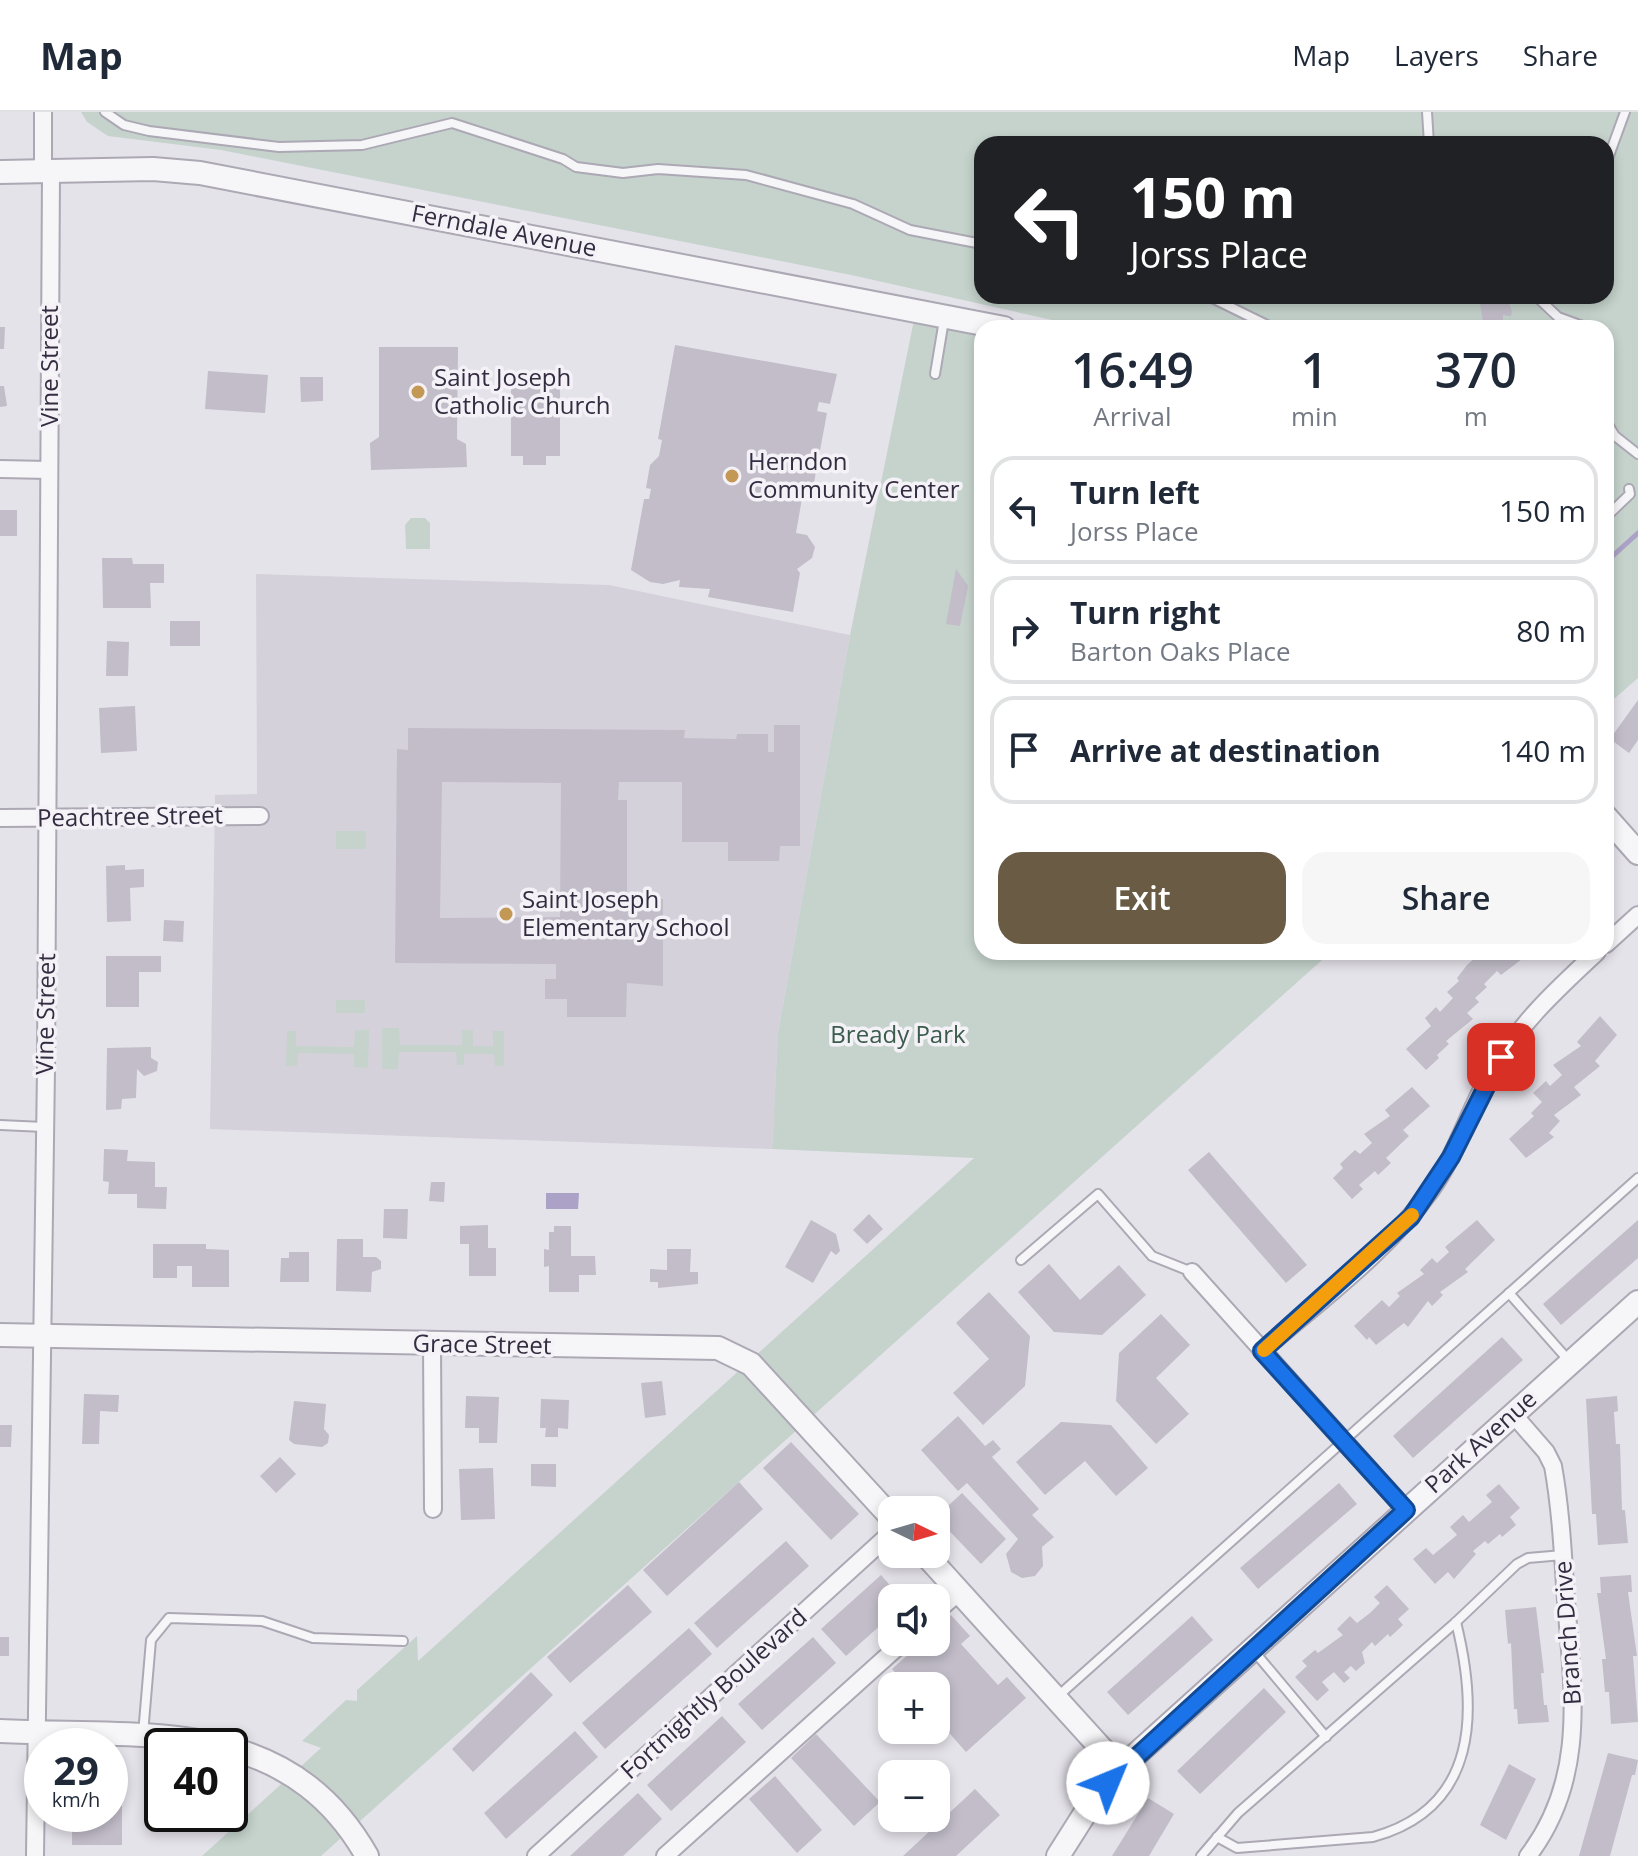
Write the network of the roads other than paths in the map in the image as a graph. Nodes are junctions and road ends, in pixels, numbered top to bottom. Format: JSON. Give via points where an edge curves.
{"nodes":[{"id":1,"x":43,"y":112,"type":"edge"},
{"id":2,"x":105,"y":112,"type":"edge"},
{"id":3,"x":1427,"y":112,"type":"edge"},
{"id":4,"x":1625,"y":112,"type":"edge"},
{"id":5,"x":1428,"y":136,"type":"edge"},
{"id":6,"x":1614,"y":141,"type":"edge"},
{"id":7,"x":0,"y":172,"type":"edge"},
{"id":8,"x":47,"y":172,"type":"junction"},
{"id":9,"x":974,"y":242,"type":"edge"},
{"id":10,"x":1224,"y":304,"type":"edge"},
{"id":11,"x":1544,"y":304,"type":"edge"},
{"id":12,"x":945,"y":316,"type":"junction"},
{"id":13,"x":1257,"y":320,"type":"edge"},
{"id":14,"x":1566,"y":320,"type":"edge"},
{"id":15,"x":974,"y":322,"type":"edge"},
{"id":16,"x":935,"y":374,"type":"dead end"},
{"id":17,"x":1614,"y":434,"type":"edge"},
{"id":18,"x":1638,"y":454,"type":"edge"},
{"id":19,"x":0,"y":469,"type":"edge"},
{"id":20,"x":49,"y":470,"type":"junction"},
{"id":21,"x":1629,"y":489,"type":"dead end"},
{"id":22,"x":1614,"y":509,"type":"edge"},
{"id":23,"x":260,"y":816,"type":"dead end"},
{"id":24,"x":0,"y":818,"type":"edge"},
{"id":25,"x":48,"y":819,"type":"junction"},
{"id":26,"x":1614,"y":826,"type":"edge"},
{"id":27,"x":1638,"y":853,"type":"edge"},
{"id":28,"x":1638,"y":915,"type":"edge"},
{"id":29,"x":1614,"y":937,"type":"edge"},
{"id":30,"x":1588,"y":960,"type":"edge"},
{"id":31,"x":0,"y":1125,"type":"edge"},
{"id":32,"x":45,"y":1127,"type":"junction"},
{"id":33,"x":1638,"y":1178,"type":"edge"},
{"id":34,"x":1021,"y":1260,"type":"dead end"},
{"id":35,"x":1192,"y":1272,"type":"joint"},
{"id":36,"x":1509,"y":1293,"type":"junction"},
{"id":37,"x":1635,"y":1311,"type":"edge"},
{"id":38,"x":0,"y":1335,"type":"edge"},
{"id":39,"x":43,"y":1336,"type":"junction"},
{"id":40,"x":432,"y":1344,"type":"junction"},
{"id":41,"x":1262,"y":1351,"type":"junction"},
{"id":42,"x":1570,"y":1363,"type":"junction"},
{"id":43,"x":1513,"y":1414,"type":"junction"},
{"id":44,"x":1343,"y":1441,"type":"junction"},
{"id":45,"x":878,"y":1503,"type":"edge"},
{"id":46,"x":433,"y":1509,"type":"dead end"},
{"id":47,"x":1406,"y":1510,"type":"junction"},
{"id":48,"x":878,"y":1545,"type":"edge"},
{"id":49,"x":1563,"y":1555,"type":"junction"},
{"id":50,"x":938,"y":1568,"type":"edge"},
{"id":51,"x":959,"y":1592,"type":"junction"},
{"id":52,"x":950,"y":1600,"type":"edge"},
{"id":53,"x":1456,"y":1622,"type":"junction"},
{"id":54,"x":403,"y":1641,"type":"dead end"},
{"id":55,"x":1252,"y":1650,"type":"junction"},
{"id":56,"x":887,"y":1656,"type":"edge"},
{"id":57,"x":1055,"y":1699,"type":"junction"},
{"id":58,"x":38,"y":1728,"type":"edge"},
{"id":59,"x":0,"y":1731,"type":"edge"},
{"id":60,"x":24,"y":1732,"type":"edge"},
{"id":61,"x":128,"y":1735,"type":"edge"},
{"id":62,"x":143,"y":1735,"type":"junction"},
{"id":63,"x":1326,"y":1737,"type":"junction"},
{"id":64,"x":1120,"y":1769,"type":"junction"},
{"id":65,"x":36,"y":1832,"type":"edge"},
{"id":66,"x":1217,"y":1837,"type":"junction"},
{"id":67,"x":35,"y":1856,"type":"edge"},
{"id":68,"x":367,"y":1856,"type":"edge"},
{"id":69,"x":536,"y":1856,"type":"edge"},
{"id":70,"x":665,"y":1856,"type":"edge"},
{"id":71,"x":1058,"y":1856,"type":"edge"},
{"id":72,"x":1201,"y":1856,"type":"edge"},
{"id":73,"x":1528,"y":1856,"type":"edge"}],
"edges":[{"from":1,"to":8,"type":"street","name":"Vine Street"},
{"from":2,"to":9,"type":"lane","via":[[124,125],[149,131],[279,147],[362,145],[452,123],[576,167],[746,175],[853,204],[910,230]]},
{"from":3,"to":5,"type":"lane"},
{"from":4,"to":6,"type":"lane"},
{"from":7,"to":8,"type":"street","name":"Ferndale Avenue"},
{"from":8,"to":12,"type":"street","name":"Ferndale Avenue","via":[[200,173]]},
{"from":8,"to":20,"type":"street","name":"Vine Street"},
{"from":10,"to":13,"type":"lane"},
{"from":11,"to":14,"type":"lane"},
{"from":12,"to":15,"type":"street","name":"Ferndale Avenue"},
{"from":12,"to":16,"type":"lane"},
{"from":17,"to":18,"type":"lane"},
{"from":19,"to":20,"type":"street"},
{"from":20,"to":25,"type":"street","name":"Vine Street"},
{"from":21,"to":22,"type":"lane"},
{"from":23,"to":25,"type":"street","name":"Peachtree Street"},
{"from":24,"to":25,"type":"street","name":"Peachtree Street"},
{"from":25,"to":32,"type":"street","name":"Vine Street"},
{"from":26,"to":27,"type":"street"},
{"from":28,"to":29,"type":"street"},
{"from":30,"to":41,"type":"street","via":[[1512,1038],[1451,1157],[1411,1217]]},
{"from":31,"to":32,"type":"lane"},
{"from":32,"to":39,"type":"street","name":"Vine Street"},
{"from":33,"to":36,"type":"lane"},
{"from":34,"to":35,"type":"lane","via":[[1098,1194],[1152,1256]]},
{"from":35,"to":41,"type":"street"},
{"from":36,"to":42,"type":"lane"},
{"from":36,"to":44,"type":"lane"},
{"from":37,"to":42,"type":"street","name":"Park Avenue"},
{"from":38,"to":39,"type":"street","name":"Grace Street"},
{"from":39,"to":40,"type":"street","name":"Grace Street"},
{"from":39,"to":58,"type":"street","name":"Vine Street"},
{"from":40,"to":45,"type":"street","name":"Grace Street","via":[[707,1347],[736,1354]]},
{"from":40,"to":46,"type":"street"},
{"from":41,"to":44,"type":"street"},
{"from":42,"to":43,"type":"street","name":"Park Avenue"},
{"from":43,"to":47,"type":"street","name":"Park Avenue"},
{"from":43,"to":49,"type":"street","name":"Branch Drive","via":[[1553,1466]]},
{"from":44,"to":47,"type":"street"},
{"from":44,"to":57,"type":"lane"},
{"from":47,"to":55,"type":"street","name":"Park Avenue"},
{"from":48,"to":69,"type":"street","name":"Fortnightly Boulevard"},
{"from":49,"to":53,"type":"lane","via":[[1517,1564]]},
{"from":49,"to":73,"type":"street","name":"Branch Drive","via":[[1574,1708],[1572,1756],[1553,1816]]},
{"from":50,"to":51,"type":"street"},
{"from":51,"to":52,"type":"street"},
{"from":51,"to":57,"type":"street"},
{"from":53,"to":63,"type":"lane"},
{"from":53,"to":66,"type":"lane","via":[[1469,1710],[1466,1741],[1451,1782],[1425,1811],[1394,1831],[1373,1837],[1237,1848]]},
{"from":54,"to":62,"type":"lane","via":[[313,1638],[262,1621],[169,1618],[151,1640]]},
{"from":55,"to":63,"type":"lane"},
{"from":55,"to":64,"type":"street","name":"Park Avenue"},
{"from":56,"to":70,"type":"street"},
{"from":57,"to":64,"type":"street"},
{"from":59,"to":60,"type":"street"},
{"from":61,"to":62,"type":"street"},
{"from":62,"to":68,"type":"street","via":[[231,1746],[292,1773],[339,1815]]},
{"from":63,"to":66,"type":"lane"},
{"from":64,"to":71,"type":"street","name":"Park Avenue"},
{"from":65,"to":67,"type":"street","name":"Vine Street"},
{"from":66,"to":72,"type":"lane"}]}
